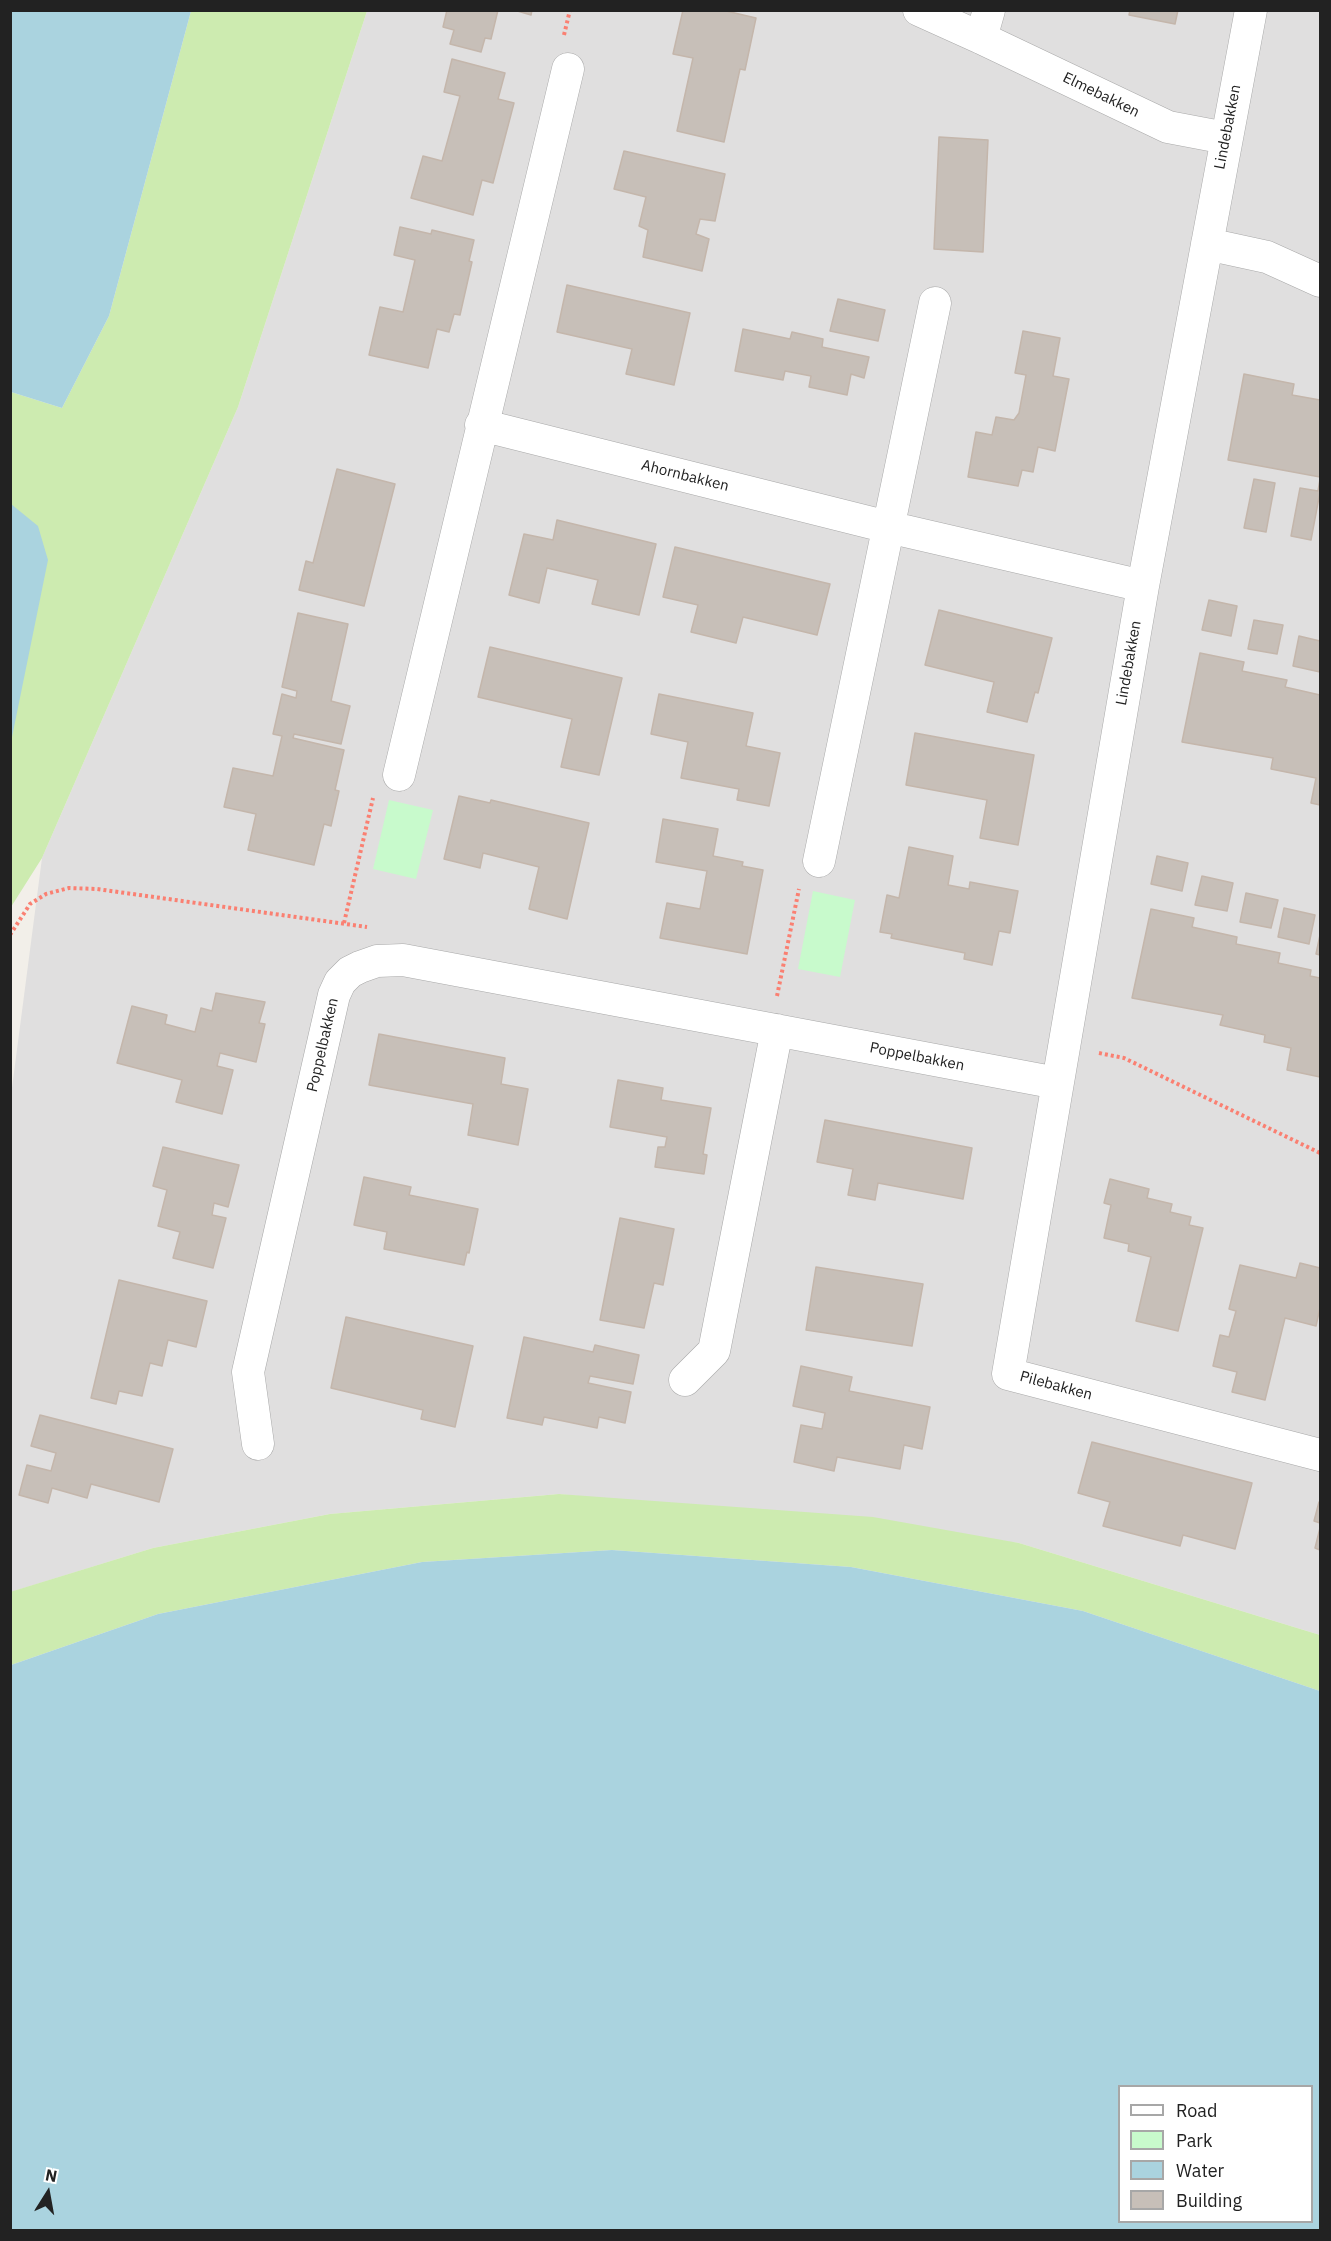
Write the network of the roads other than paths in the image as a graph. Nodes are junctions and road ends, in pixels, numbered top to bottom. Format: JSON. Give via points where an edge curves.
{"nodes":[{"id":1,"x":919,"y":10,"type":"edge"},
{"id":2,"x":1251,"y":10,"type":"edge"},
{"id":3,"x":985,"y":24,"type":"edge"},
{"id":4,"x":568,"y":69,"type":"dead end"},
{"id":5,"x":1226,"y":138,"type":"junction"},
{"id":6,"x":1207,"y":244,"type":"junction"},
{"id":7,"x":1320,"y":281,"type":"edge"},
{"id":8,"x":935,"y":303,"type":"dead end"},
{"id":9,"x":481,"y":425,"type":"junction"},
{"id":10,"x":888,"y":527,"type":"junction"},
{"id":11,"x":1143,"y":586,"type":"junction"},
{"id":12,"x":387,"y":781,"type":"road end"},
{"id":13,"x":819,"y":861,"type":"dead end"},
{"id":14,"x":777,"y":1030,"type":"junction"},
{"id":15,"x":1057,"y":1083,"type":"junction"},
{"id":16,"x":685,"y":1380,"type":"dead end"},
{"id":17,"x":258,"y":1444,"type":"dead end"},
{"id":18,"x":1320,"y":1455,"type":"edge"}],
"edges":[{"from":1,"to":3,"type":"street","name":"Elmebakken"},
{"from":2,"to":5,"type":"street","name":"Lindebakken"},
{"from":3,"to":5,"type":"street","name":"Elmebakken","via":[[1168,128]]},
{"from":4,"to":9,"type":"street"},
{"from":5,"to":6,"type":"street","name":"Lindebakken"},
{"from":6,"to":7,"type":"street","via":[[1267,256]]},
{"from":6,"to":11,"type":"street","name":"Lindebakken"},
{"from":8,"to":10,"type":"street"},
{"from":9,"to":10,"type":"street","name":"Ahornbakken"},
{"from":9,"to":12,"type":"street"},
{"from":10,"to":11,"type":"street","name":"Ahornbakken"},
{"from":10,"to":13,"type":"street"},
{"from":11,"to":15,"type":"street","name":"Lindebakken"},
{"from":14,"to":15,"type":"street","name":"Poppelbakken"},
{"from":14,"to":16,"type":"street","via":[[714,1351]]},
{"from":14,"to":17,"type":"street","name":"Poppelbakken","via":[[403,960],[377,961],[350,972],[334,995],[248,1372]]},
{"from":15,"to":18,"type":"street","name":"Pilebakken","via":[[1008,1374]]}]}
